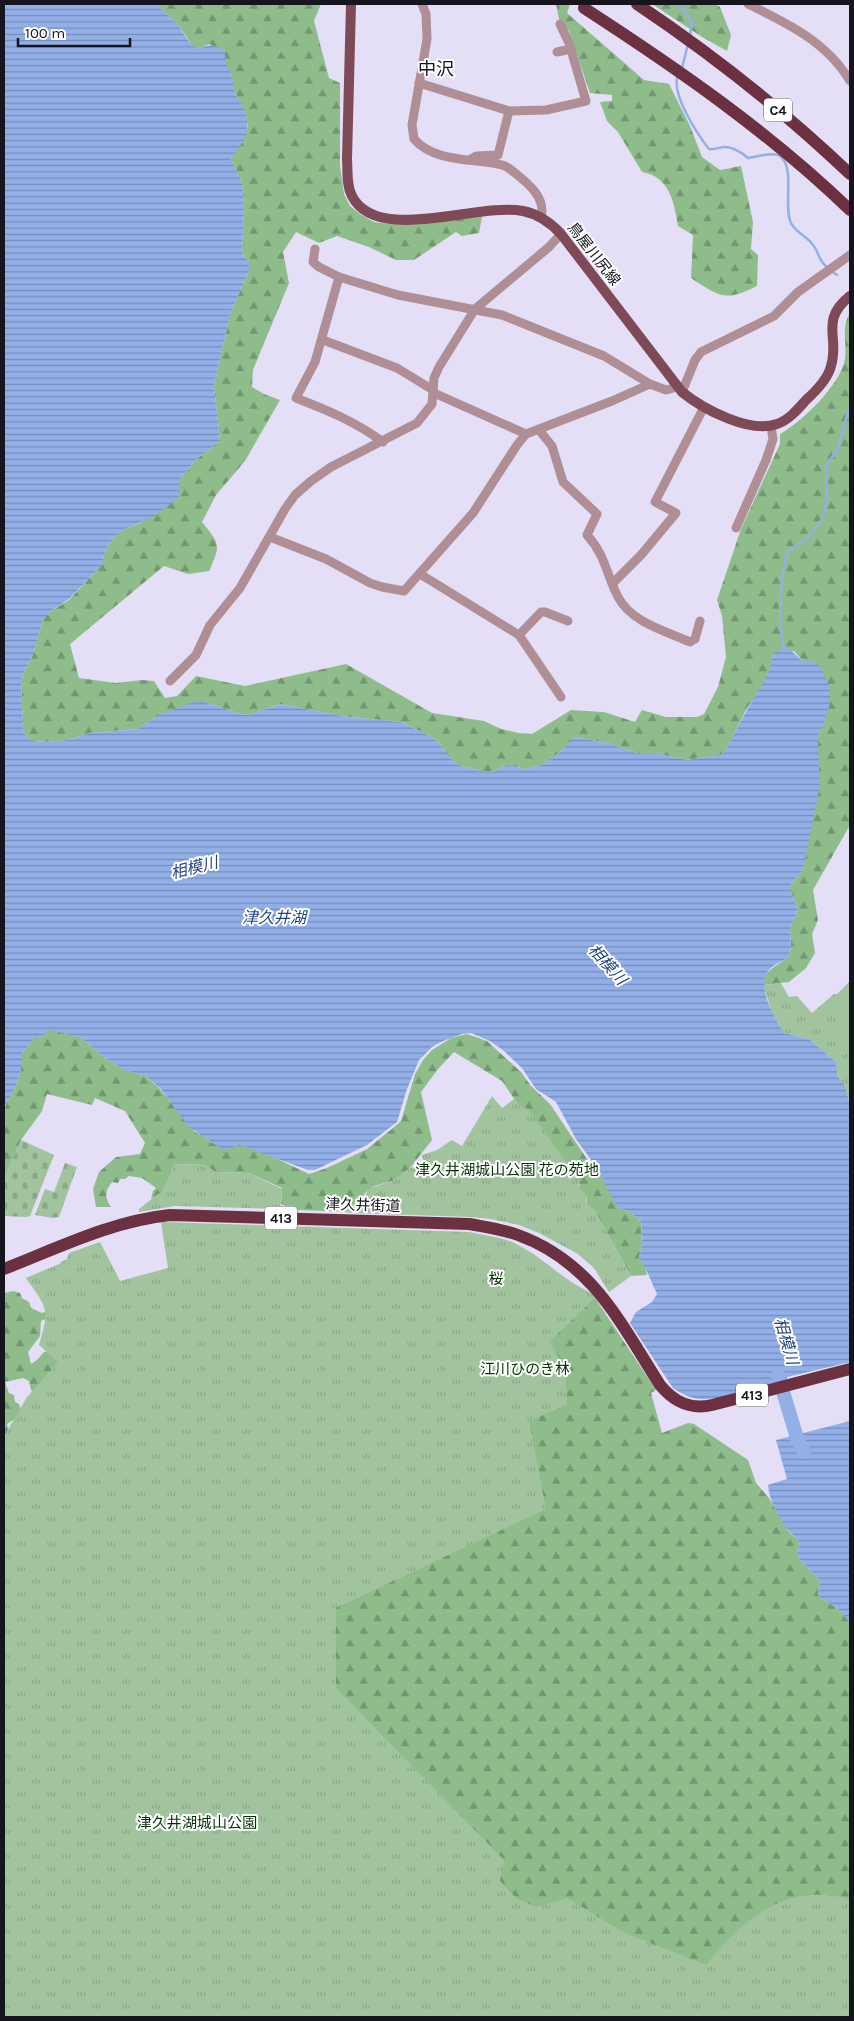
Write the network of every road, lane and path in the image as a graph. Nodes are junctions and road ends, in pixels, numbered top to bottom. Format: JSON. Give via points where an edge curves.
{"nodes":[{"id":1,"x":351,"y":4,"type":"edge"},
{"id":2,"x":422,"y":4,"type":"edge"},
{"id":3,"x":748,"y":4,"type":"edge"},
{"id":4,"x":641,"y":6,"type":"edge"},
{"id":5,"x":584,"y":8,"type":"dead end"},
{"id":6,"x":560,"y":24,"type":"dead end"},
{"id":7,"x":572,"y":49,"type":"junction"},
{"id":8,"x":557,"y":52,"type":"dead end"},
{"id":9,"x":850,"y":80,"type":"edge"},
{"id":10,"x":419,"y":83,"type":"junction"},
{"id":11,"x":509,"y":111,"type":"junction"},
{"id":12,"x":469,"y":160,"type":"junction"},
{"id":13,"x":850,"y":174,"type":"edge"},
{"id":14,"x":850,"y":210,"type":"edge"},
{"id":15,"x":541,"y":217,"type":"junction"},
{"id":16,"x":561,"y":234,"type":"junction"},
{"id":17,"x":315,"y":250,"type":"dead end"},
{"id":18,"x":850,"y":255,"type":"edge"},
{"id":19,"x":340,"y":277,"type":"junction"},
{"id":20,"x":850,"y":296,"type":"edge"},
{"id":21,"x":475,"y":309,"type":"junction"},
{"id":22,"x":323,"y":340,"type":"junction"},
{"id":23,"x":650,"y":384,"type":"junction"},
{"id":24,"x":679,"y":390,"type":"junction"},
{"id":25,"x":433,"y":391,"type":"junction"},
{"id":26,"x":704,"y":407,"type":"junction"},
{"id":27,"x":772,"y":426,"type":"junction"},
{"id":28,"x":540,"y":430,"type":"junction"},
{"id":29,"x":526,"y":434,"type":"junction"},
{"id":30,"x":383,"y":442,"type":"junction"},
{"id":31,"x":736,"y":528,"type":"dead end"},
{"id":32,"x":270,"y":537,"type":"junction"},
{"id":33,"x":420,"y":574,"type":"junction"},
{"id":34,"x":613,"y":583,"type":"junction"},
{"id":35,"x":568,"y":621,"type":"dead end"},
{"id":36,"x":700,"y":621,"type":"dead end"},
{"id":37,"x":519,"y":635,"type":"junction"},
{"id":38,"x":170,"y":681,"type":"dead end"},
{"id":39,"x":561,"y":697,"type":"dead end"},
{"id":40,"x":4,"y":1269,"type":"edge"},
{"id":41,"x":850,"y":1369,"type":"edge"}],
"edges":[{"from":1,"to":15,"type":"main road","name":"鳥屋川尻線","via":[[347,159],[349,188],[360,207],[375,216],[394,220],[513,210]]},
{"from":2,"to":10,"type":"street","via":[[426,14],[427,39]]},
{"from":3,"to":9,"type":"street","via":[[819,44]]},
{"from":4,"to":13,"type":"highway","number":"C4","via":[[703,49],[781,112]]},
{"from":5,"to":14,"type":"highway","number":"C4","via":[[696,82],[816,177]]},
{"from":6,"to":7,"type":"street"},
{"from":7,"to":8,"type":"street"},
{"from":7,"to":11,"type":"street","via":[[586,100],[546,110]]},
{"from":10,"to":11,"type":"street"},
{"from":10,"to":12,"type":"street","via":[[412,125],[417,144]]},
{"from":11,"to":12,"type":"street","via":[[498,155],[476,156]]},
{"from":12,"to":15,"type":"street","via":[[504,165],[524,180],[538,197]]},
{"from":15,"to":16,"type":"main road","name":"鳥屋川尻線"},
{"from":16,"to":21,"type":"street"},
{"from":16,"to":24,"type":"main road","name":"鳥屋川尻線"},
{"from":17,"to":19,"type":"street","via":[[313,262]]},
{"from":18,"to":24,"type":"street","via":[[798,292],[774,316],[702,352]]},
{"from":19,"to":21,"type":"street","via":[[398,295]]},
{"from":19,"to":22,"type":"street"},
{"from":20,"to":27,"type":"main road","via":[[832,321],[833,357],[828,375],[788,417]]},
{"from":21,"to":23,"type":"street","via":[[502,315],[604,356]]},
{"from":21,"to":25,"type":"street","via":[[439,367]]},
{"from":22,"to":25,"type":"street","via":[[397,368]]},
{"from":22,"to":30,"type":"street","via":[[296,398],[356,423]]},
{"from":23,"to":24,"type":"street","via":[[666,390]]},
{"from":23,"to":28,"type":"street"},
{"from":24,"to":26,"type":"main road","name":"鳥屋川尻線"},
{"from":25,"to":29,"type":"street"},
{"from":25,"to":30,"type":"street","via":[[432,404],[417,423]]},
{"from":26,"to":27,"type":"main road","name":"鳥屋川尻線","via":[[757,427]]},
{"from":26,"to":34,"type":"street","via":[[655,502],[676,513],[641,556]]},
{"from":27,"to":31,"type":"street","via":[[773,438],[766,460]]},
{"from":28,"to":29,"type":"street"},
{"from":28,"to":34,"type":"street","via":[[552,446],[563,482],[597,514],[587,534],[603,556]]},
{"from":29,"to":33,"type":"street","via":[[473,512]]},
{"from":30,"to":32,"type":"street","via":[[331,467],[301,488],[284,509]]},
{"from":32,"to":33,"type":"street","via":[[326,559],[382,587],[404,591]]},
{"from":32,"to":38,"type":"street","via":[[240,588],[210,625],[196,655]]},
{"from":33,"to":37,"type":"street"},
{"from":34,"to":36,"type":"street","via":[[618,597],[640,620],[672,634],[693,642]]},
{"from":35,"to":37,"type":"street","via":[[541,612]]},
{"from":37,"to":39,"type":"street"},
{"from":40,"to":41,"type":"highway","name":"津久井街道","number":"413","via":[[112,1228],[170,1215],[469,1224],[516,1234],[547,1248],[582,1274],[602,1296],[660,1384],[681,1403],[704,1407]]}]}
